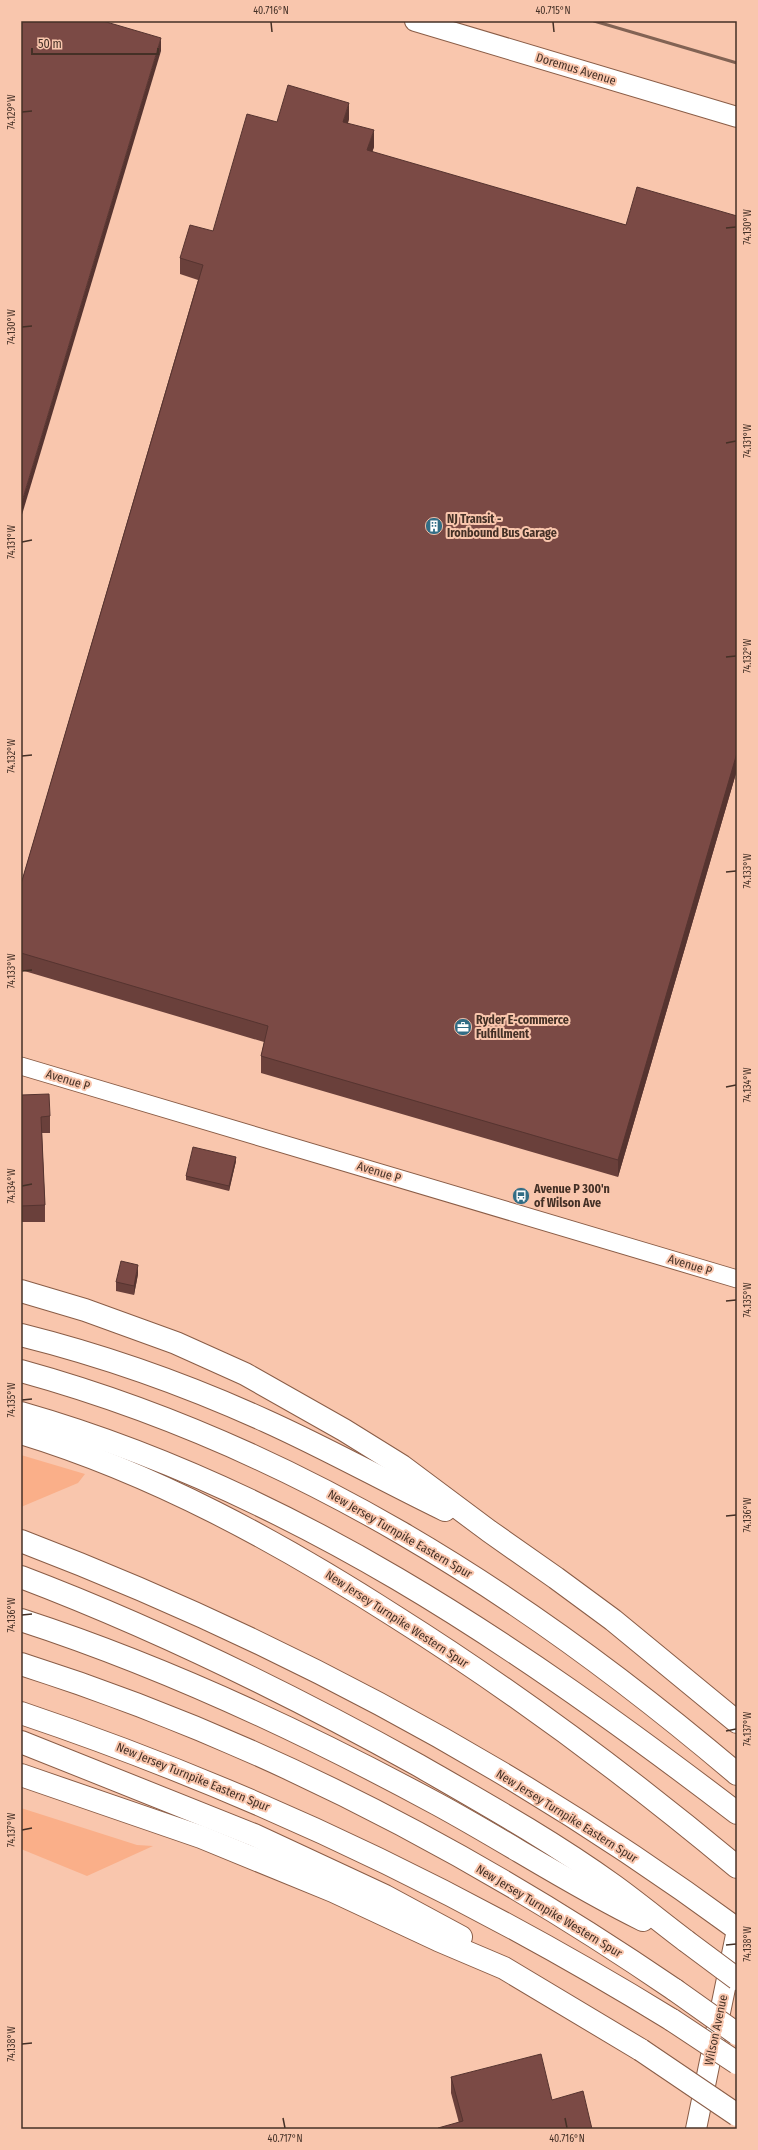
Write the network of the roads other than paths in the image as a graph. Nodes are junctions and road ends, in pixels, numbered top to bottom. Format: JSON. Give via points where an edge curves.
{"nodes":[{"id":1,"x":415,"y":21,"type":"edge"},
{"id":2,"x":737,"y":117,"type":"edge"},
{"id":3,"x":21,"y":1066,"type":"edge"},
{"id":4,"x":737,"y":1279,"type":"edge"},
{"id":5,"x":21,"y":1291,"type":"edge"},
{"id":6,"x":21,"y":1335,"type":"edge"},
{"id":7,"x":21,"y":1370,"type":"edge"},
{"id":8,"x":21,"y":1413,"type":"edge"},
{"id":9,"x":21,"y":1433,"type":"edge"},
{"id":10,"x":489,"y":1531,"type":"junction"},
{"id":11,"x":21,"y":1541,"type":"edge"},
{"id":12,"x":21,"y":1577,"type":"edge"},
{"id":13,"x":21,"y":1620,"type":"edge"},
{"id":14,"x":21,"y":1664,"type":"edge"},
{"id":15,"x":21,"y":1713,"type":"edge"},
{"id":16,"x":732,"y":1718,"type":"edge"},
{"id":17,"x":21,"y":1742,"type":"edge"},
{"id":18,"x":737,"y":1774,"type":"edge"},
{"id":19,"x":21,"y":1775,"type":"edge"},
{"id":20,"x":737,"y":1813,"type":"edge"},
{"id":21,"x":737,"y":1867,"type":"edge"},
{"id":22,"x":737,"y":1930,"type":"edge"},
{"id":23,"x":686,"y":1941,"type":"junction"},
{"id":24,"x":737,"y":1979,"type":"edge"},
{"id":25,"x":525,"y":1980,"type":"junction"},
{"id":26,"x":737,"y":2034,"type":"edge"},
{"id":27,"x":737,"y":2063,"type":"edge"},
{"id":28,"x":704,"y":2091,"type":"junction"},
{"id":29,"x":737,"y":2115,"type":"edge"},
{"id":30,"x":696,"y":2129,"type":"edge"}],
"edges":[{"from":1,"to":2,"type":"main road","name":"Doremus Avenue"},
{"from":3,"to":4,"type":"street","name":"Avenue P"},
{"from":5,"to":10,"type":"highway","via":[[85,1310],[176,1343],[245,1374],[402,1466]]},
{"from":6,"to":10,"type":"highway","via":[[124,1365],[232,1406]]},
{"from":7,"to":18,"type":"highway","name":"New Jersey Turnpike Eastern Spur","via":[[110,1398],[187,1428],[284,1470],[388,1525],[455,1564],[549,1626]]},
{"from":8,"to":20,"type":"highway","via":[[101,1438],[174,1465],[334,1542],[501,1643],[594,1706]]},
{"from":9,"to":21,"type":"highway","name":"New Jersey Turnpike Western Spur","via":[[161,1486],[229,1519],[330,1575],[522,1701],[586,1747]]},
{"from":10,"to":16,"type":"highway","via":[[613,1620]]},
{"from":11,"to":22,"type":"highway","name":"New Jersey Turnpike Eastern Spur","via":[[200,1616],[376,1703],[552,1805]]},
{"from":12,"to":23,"type":"highway","via":[[199,1653],[366,1737],[562,1851],[613,1885]]},
{"from":13,"to":23,"type":"highway","via":[[142,1664],[280,1723],[468,1821],[603,1901]]},
{"from":14,"to":26,"type":"highway","name":"New Jersey Turnpike Western Spur","bridge":true,"via":[[110,1694],[187,1724],[350,1798],[457,1855],[548,1908],[675,1990]]},
{"from":15,"to":27,"type":"highway","name":"New Jersey Turnpike Eastern Spur","bridge":true,"via":[[209,1782],[361,1849],[517,1929],[614,1984]]},
{"from":17,"to":25,"type":"highway","via":[[254,1836],[363,1886],[450,1930]]},
{"from":19,"to":25,"type":"highway","via":[[264,1862],[347,1897],[504,1968]]},
{"from":22,"to":28,"type":"main road","name":"Wilson Avenue"},
{"from":23,"to":24,"type":"highway","bridge":true},
{"from":25,"to":28,"type":"highway","bridge":true},
{"from":28,"to":29,"type":"highway","bridge":true},
{"from":28,"to":30,"type":"main road","name":"Wilson Avenue"}]}
